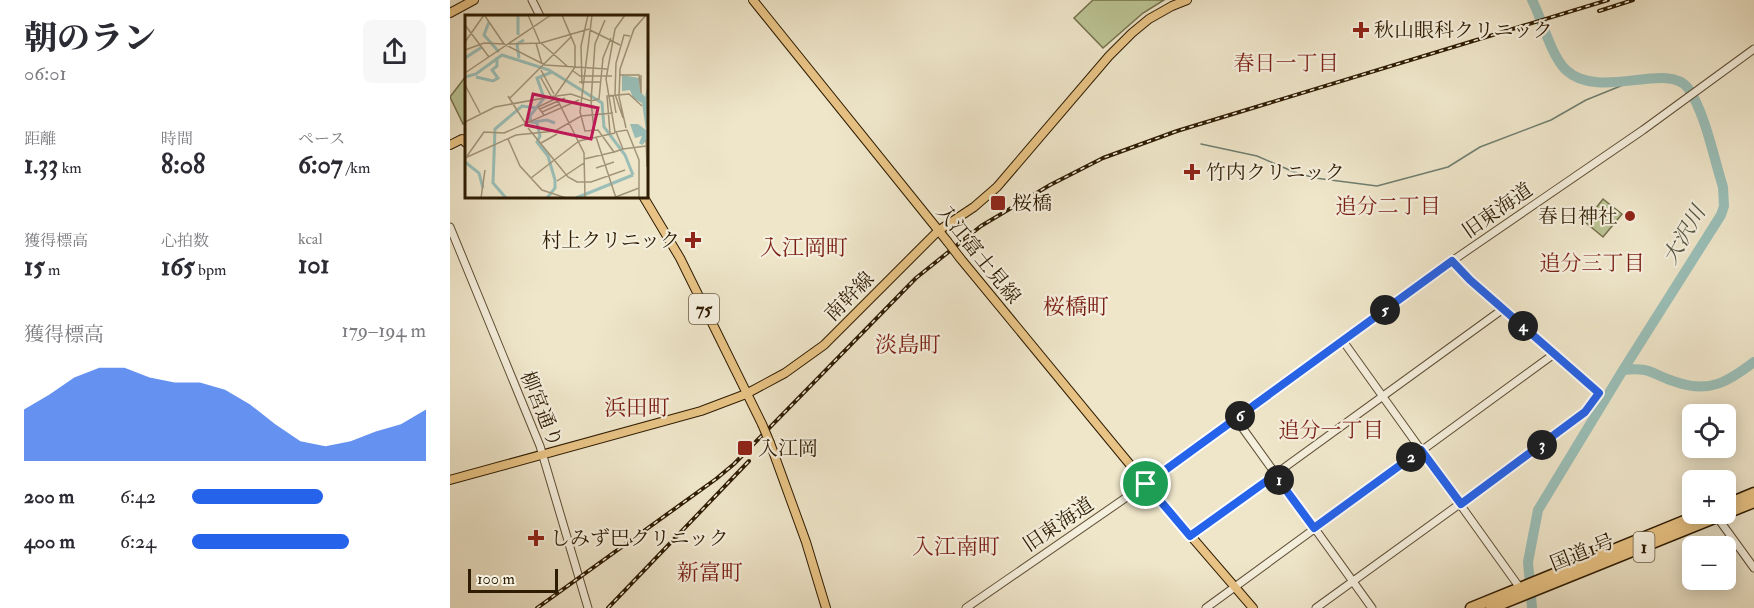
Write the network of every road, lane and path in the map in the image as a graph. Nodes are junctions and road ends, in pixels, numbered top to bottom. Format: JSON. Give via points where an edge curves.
{"nodes":[{"id":1,"x":474,"y":0,"type":"edge"},
{"id":2,"x":532,"y":0,"type":"edge"},
{"id":3,"x":753,"y":0,"type":"edge"},
{"id":4,"x":1187,"y":0,"type":"edge"},
{"id":5,"x":450,"y":13,"type":"edge"},
{"id":6,"x":540,"y":15,"type":"edge"},
{"id":7,"x":1754,"y":49,"type":"edge"},
{"id":8,"x":465,"y":142,"type":"edge"},
{"id":9,"x":450,"y":145,"type":"edge"},
{"id":10,"x":644,"y":198,"type":"edge"},
{"id":11,"x":450,"y":227,"type":"edge"},
{"id":12,"x":938,"y":231,"type":"junction"},
{"id":13,"x":1452,"y":261,"type":"junction"},
{"id":14,"x":1503,"y":309,"type":"junction"},
{"id":15,"x":1343,"y":340,"type":"junction"},
{"id":16,"x":1554,"y":354,"type":"junction"},
{"id":17,"x":746,"y":394,"type":"junction"},
{"id":18,"x":1382,"y":397,"type":"junction"},
{"id":19,"x":1236,"y":419,"type":"junction"},
{"id":20,"x":1421,"y":450,"type":"junction"},
{"id":21,"x":543,"y":456,"type":"junction"},
{"id":22,"x":1275,"y":475,"type":"junction"},
{"id":23,"x":450,"y":480,"type":"edge"},
{"id":24,"x":1146,"y":484,"type":"junction"},
{"id":25,"x":1754,"y":493,"type":"edge"},
{"id":26,"x":1736,"y":500,"type":"edge"},
{"id":27,"x":1754,"y":502,"type":"edge"},
{"id":28,"x":1461,"y":504,"type":"junction"},
{"id":29,"x":1736,"y":509,"type":"edge"},
{"id":30,"x":1682,"y":522,"type":"edge"},
{"id":31,"x":1698,"y":524,"type":"edge"},
{"id":32,"x":1722,"y":524,"type":"edge"},
{"id":33,"x":1314,"y":528,"type":"junction"},
{"id":34,"x":1190,"y":536,"type":"junction"},
{"id":35,"x":1754,"y":567,"type":"edge"},
{"id":36,"x":1353,"y":581,"type":"junction"},
{"id":37,"x":1234,"y":586,"type":"junction"},
{"id":38,"x":1527,"y":588,"type":"junction"},
{"id":39,"x":588,"y":608,"type":"edge"},
{"id":40,"x":826,"y":608,"type":"edge"},
{"id":41,"x":966,"y":608,"type":"edge"},
{"id":42,"x":1206,"y":608,"type":"edge"},
{"id":43,"x":1253,"y":608,"type":"edge"},
{"id":44,"x":1316,"y":608,"type":"edge"},
{"id":45,"x":1372,"y":608,"type":"edge"},
{"id":46,"x":1471,"y":608,"type":"edge"},
{"id":47,"x":1491,"y":608,"type":"edge"}],
"edges":[{"from":1,"to":5,"type":"main road"},
{"from":2,"to":6,"type":"street"},
{"from":3,"to":12,"type":"main road","name":"入江富士見線"},
{"from":4,"to":12,"type":"main road","name":"南幹線","via":[[1132,33],[997,187]]},
{"from":7,"to":13,"type":"street","name":"旧東海道"},
{"from":8,"to":9,"type":"main road","via":[[462,139]]},
{"from":10,"to":17,"type":"main road","number":"75","via":[[680,258]]},
{"from":11,"to":21,"type":"street","name":"柳宮通り"},
{"from":12,"to":17,"type":"main road","name":"南幹線","via":[[811,355]]},
{"from":12,"to":24,"type":"main road","name":"入江富士見線","bridge":true},
{"from":13,"to":14,"type":"street"},
{"from":13,"to":15,"type":"street","name":"旧東海道"},
{"from":14,"to":16,"type":"street"},
{"from":14,"to":18,"type":"street"},
{"from":15,"to":18,"type":"street"},
{"from":15,"to":19,"type":"street","name":"旧東海道"},
{"from":16,"to":20,"type":"street"},
{"from":16,"to":28,"type":"street","via":[[1599,393],[1585,412]]},
{"from":17,"to":21,"type":"main road","name":"南幹線","via":[[682,417]]},
{"from":17,"to":40,"type":"main road","number":"75","bridge":true,"via":[[770,443]]},
{"from":18,"to":20,"type":"street"},
{"from":18,"to":22,"type":"street"},
{"from":19,"to":22,"type":"street"},
{"from":19,"to":24,"type":"street","name":"旧東海道"},
{"from":20,"to":28,"type":"street"},
{"from":20,"to":33,"type":"street"},
{"from":21,"to":23,"type":"main road","name":"南幹線"},
{"from":21,"to":39,"type":"street","name":"柳宮通り"},
{"from":22,"to":33,"type":"street"},
{"from":22,"to":34,"type":"street"},
{"from":24,"to":34,"type":"main road","name":"入江富士見線"},
{"from":24,"to":41,"type":"street","name":"旧東海道"},
{"from":25,"to":26,"type":"highway"},
{"from":27,"to":29,"type":"highway","name":"国道1号","number":"1"},
{"from":28,"to":36,"type":"street"},
{"from":28,"to":38,"type":"street"},
{"from":30,"to":38,"type":"highway","name":"国道1号","number":"1"},
{"from":31,"to":38,"type":"highway","name":"国道1号","number":"1"},
{"from":32,"to":35,"type":"street"},
{"from":33,"to":36,"type":"street"},
{"from":33,"to":37,"type":"street"},
{"from":34,"to":37,"type":"main road","name":"入江富士見線"},
{"from":36,"to":44,"type":"street"},
{"from":36,"to":45,"type":"street"},
{"from":37,"to":42,"type":"street"},
{"from":37,"to":43,"type":"main road","name":"入江富士見線"},
{"from":38,"to":46,"type":"highway","name":"国道1号","number":"1"},
{"from":38,"to":47,"type":"highway","name":"国道1号","number":"1"}]}
